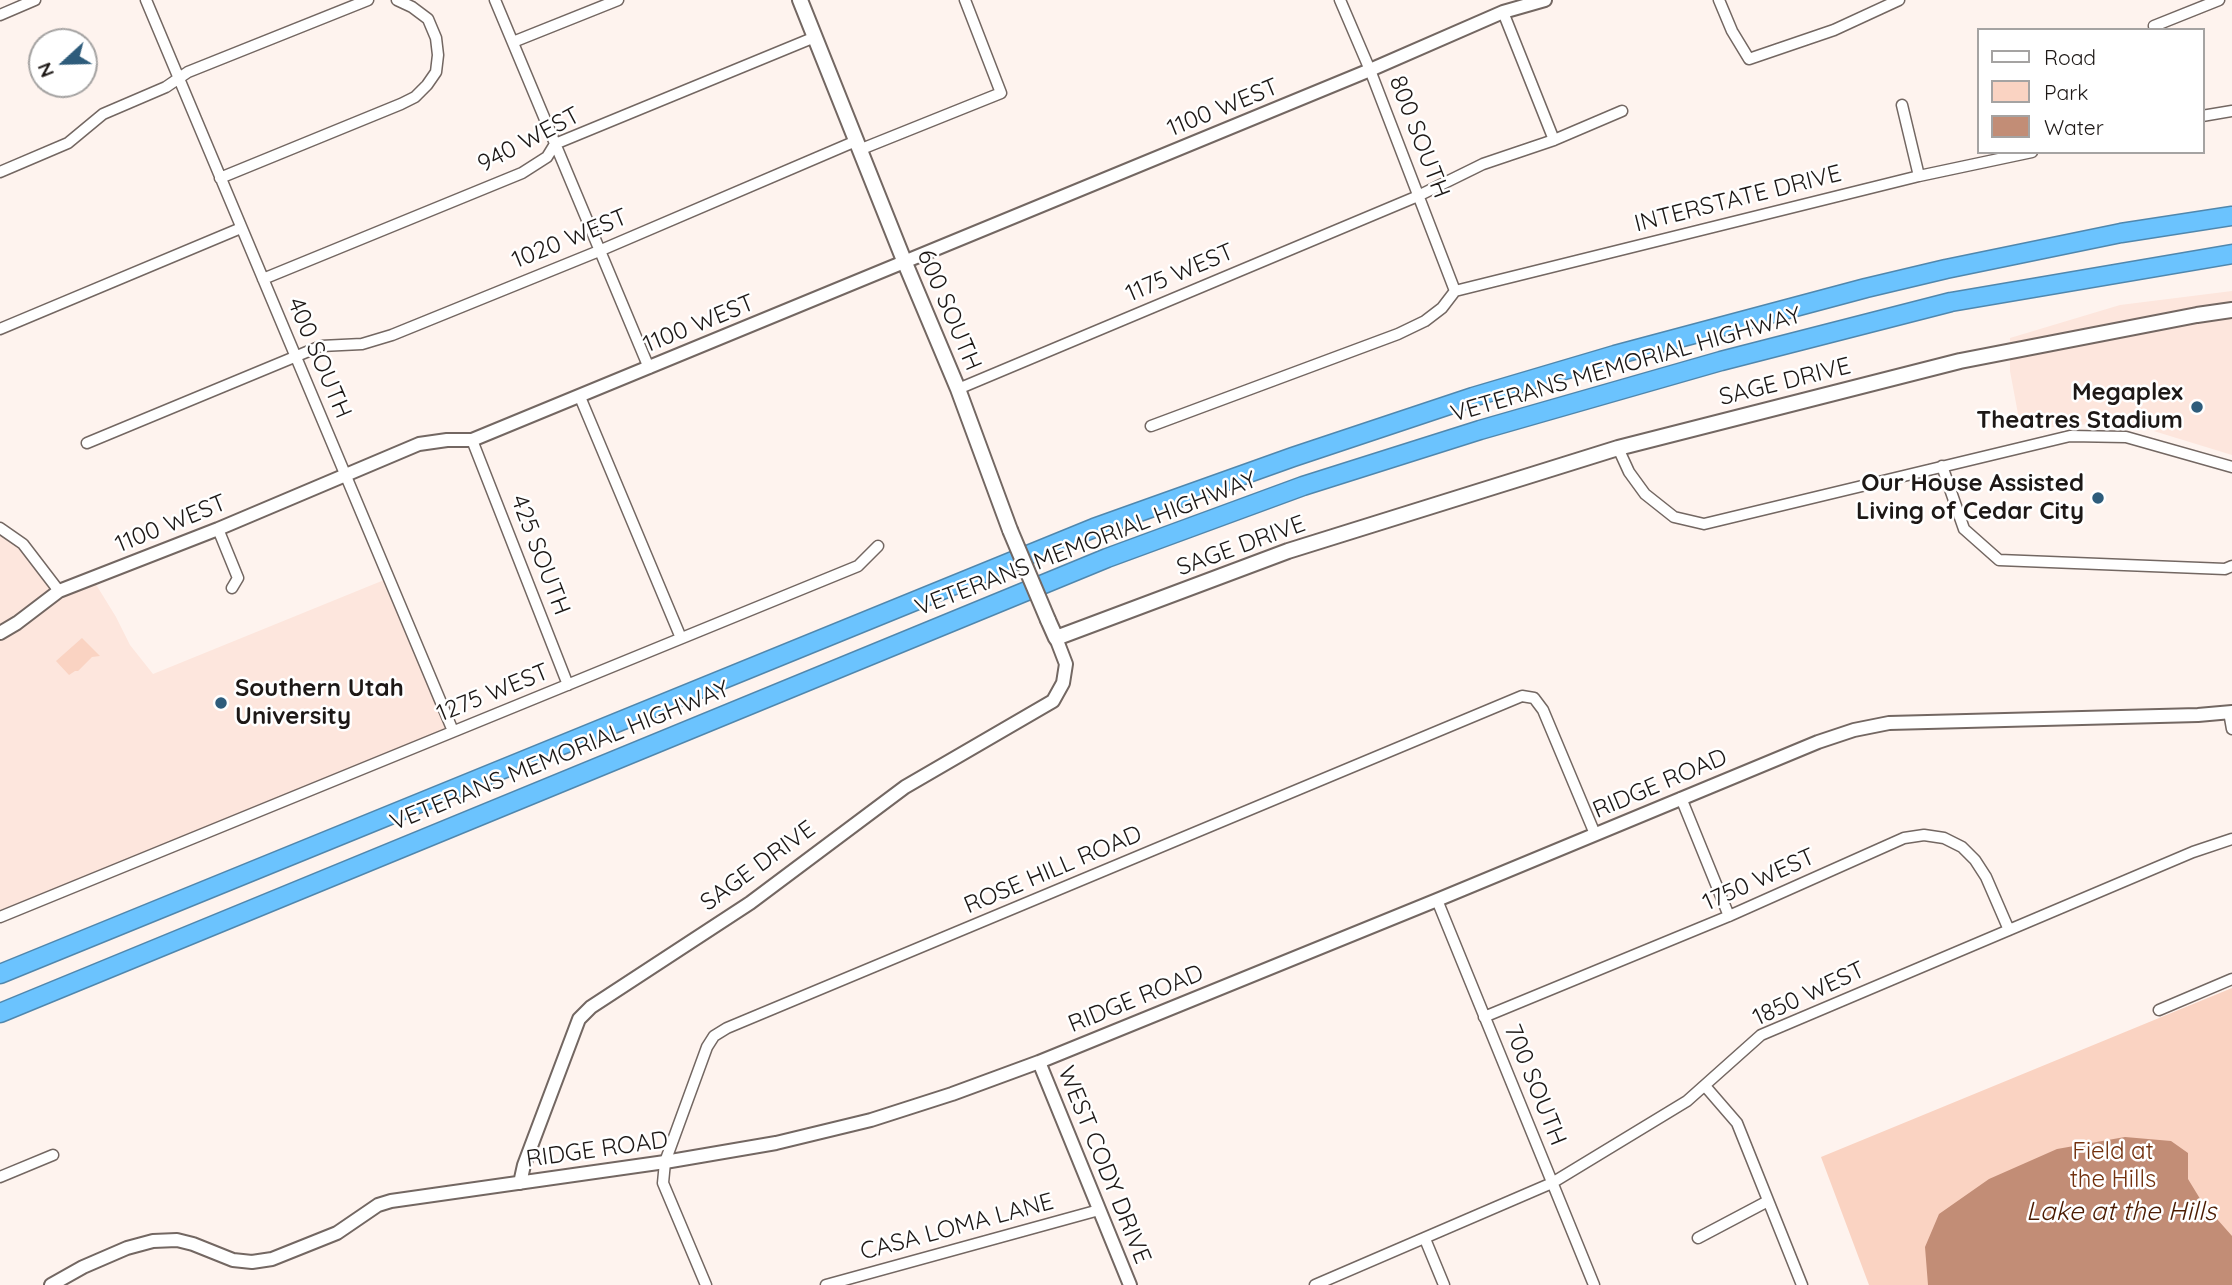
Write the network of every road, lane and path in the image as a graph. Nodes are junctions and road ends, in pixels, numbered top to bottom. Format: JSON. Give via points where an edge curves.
{"nodes":[{"id":1,"x":35,"y":0,"type":"edge"},
{"id":2,"x":146,"y":0,"type":"edge"},
{"id":3,"x":368,"y":0,"type":"edge"},
{"id":4,"x":397,"y":0,"type":"edge"},
{"id":5,"x":495,"y":0,"type":"edge"},
{"id":6,"x":618,"y":0,"type":"edge"},
{"id":7,"x":800,"y":0,"type":"edge"},
{"id":8,"x":965,"y":0,"type":"edge"},
{"id":9,"x":1340,"y":0,"type":"edge"},
{"id":10,"x":1545,"y":0,"type":"edge"},
{"id":11,"x":1719,"y":0,"type":"edge"},
{"id":12,"x":1899,"y":0,"type":"edge"},
{"id":13,"x":2219,"y":0,"type":"edge"},
{"id":14,"x":1503,"y":12,"type":"junction"},
{"id":15,"x":0,"y":15,"type":"edge"},
{"id":16,"x":2154,"y":28,"type":"edge"},
{"id":17,"x":815,"y":37,"type":"junction"},
{"id":18,"x":513,"y":42,"type":"junction"},
{"id":19,"x":1370,"y":70,"type":"junction"},
{"id":20,"x":178,"y":78,"type":"junction"},
{"id":21,"x":1902,"y":105,"type":"dead end"},
{"id":22,"x":1622,"y":111,"type":"dead end"},
{"id":23,"x":2232,"y":111,"type":"edge"},
{"id":24,"x":2204,"y":116,"type":"edge"},
{"id":25,"x":1554,"y":140,"type":"junction"},
{"id":26,"x":555,"y":144,"type":"junction"},
{"id":27,"x":858,"y":145,"type":"junction"},
{"id":28,"x":2023,"y":154,"type":"edge"},
{"id":29,"x":0,"y":172,"type":"edge"},
{"id":30,"x":1919,"y":176,"type":"junction"},
{"id":31,"x":220,"y":177,"type":"junction"},
{"id":32,"x":1418,"y":196,"type":"junction"},
{"id":33,"x":2232,"y":207,"type":"edge"},
{"id":34,"x":2232,"y":216,"type":"edge"},
{"id":35,"x":242,"y":228,"type":"junction"},
{"id":36,"x":2121,"y":233,"type":"junction"},
{"id":37,"x":599,"y":251,"type":"junction"},
{"id":38,"x":2232,"y":254,"type":"edge"},
{"id":39,"x":905,"y":263,"type":"junction"},
{"id":40,"x":263,"y":279,"type":"junction"},
{"id":41,"x":1455,"y":291,"type":"junction"},
{"id":42,"x":2232,"y":310,"type":"edge"},
{"id":43,"x":0,"y":329,"type":"edge"},
{"id":44,"x":295,"y":356,"type":"junction"},
{"id":45,"x":649,"y":368,"type":"junction"},
{"id":46,"x":958,"y":389,"type":"junction"},
{"id":47,"x":580,"y":397,"type":"junction"},
{"id":48,"x":1151,"y":426,"type":"dead end"},
{"id":49,"x":472,"y":440,"type":"junction"},
{"id":50,"x":87,"y":443,"type":"dead end"},
{"id":51,"x":1618,"y":448,"type":"junction"},
{"id":52,"x":1942,"y":466,"type":"junction"},
{"id":53,"x":2232,"y":467,"type":"edge"},
{"id":54,"x":346,"y":476,"type":"junction"},
{"id":55,"x":0,"y":528,"type":"edge"},
{"id":56,"x":218,"y":529,"type":"junction"},
{"id":57,"x":878,"y":546,"type":"dead end"},
{"id":58,"x":2232,"y":566,"type":"edge"},
{"id":59,"x":232,"y":588,"type":"dead end"},
{"id":60,"x":59,"y":591,"type":"junction"},
{"id":61,"x":0,"y":633,"type":"edge"},
{"id":62,"x":681,"y":638,"type":"junction"},
{"id":63,"x":1056,"y":638,"type":"junction"},
{"id":64,"x":568,"y":685,"type":"junction"},
{"id":65,"x":2230,"y":712,"type":"edge"},
{"id":66,"x":2232,"y":729,"type":"edge"},
{"id":67,"x":453,"y":731,"type":"junction"},
{"id":68,"x":1681,"y":798,"type":"junction"},
{"id":69,"x":1595,"y":834,"type":"junction"},
{"id":70,"x":2232,"y":839,"type":"edge"},
{"id":71,"x":1437,"y":900,"type":"junction"},
{"id":72,"x":1730,"y":916,"type":"junction"},
{"id":73,"x":0,"y":917,"type":"edge"},
{"id":74,"x":2009,"y":930,"type":"junction"},
{"id":75,"x":0,"y":974,"type":"edge"},
{"id":76,"x":2232,"y":979,"type":"edge"},
{"id":77,"x":2159,"y":1010,"type":"dead end"},
{"id":78,"x":0,"y":1013,"type":"edge"},
{"id":79,"x":1484,"y":1017,"type":"junction"},
{"id":80,"x":1039,"y":1062,"type":"junction"},
{"id":81,"x":1705,"y":1086,"type":"junction"},
{"id":82,"x":53,"y":1155,"type":"dead end"},
{"id":83,"x":665,"y":1162,"type":"junction"},
{"id":84,"x":0,"y":1177,"type":"edge"},
{"id":85,"x":520,"y":1182,"type":"junction"},
{"id":86,"x":1552,"y":1183,"type":"junction"},
{"id":87,"x":1768,"y":1201,"type":"junction"},
{"id":88,"x":1099,"y":1210,"type":"junction"},
{"id":89,"x":1698,"y":1238,"type":"dead end"},
{"id":90,"x":1425,"y":1239,"type":"junction"},
{"id":91,"x":51,"y":1285,"type":"edge"},
{"id":92,"x":706,"y":1285,"type":"edge"},
{"id":93,"x":826,"y":1285,"type":"edge"},
{"id":94,"x":1130,"y":1285,"type":"edge"},
{"id":95,"x":1315,"y":1285,"type":"edge"},
{"id":96,"x":1444,"y":1285,"type":"edge"},
{"id":97,"x":1594,"y":1285,"type":"edge"},
{"id":98,"x":1802,"y":1285,"type":"edge"}],
"edges":[{"from":1,"to":15,"type":"street"},
{"from":2,"to":20,"type":"street","name":"400 SOUTH"},
{"from":3,"to":20,"type":"street"},
{"from":4,"to":31,"type":"street","via":[[428,19],[436,38],[436,72],[415,97]]},
{"from":5,"to":18,"type":"street"},
{"from":6,"to":18,"type":"street"},
{"from":7,"to":17,"type":"main road","name":"600 SOUTH"},
{"from":8,"to":27,"type":"street","name":"1020 WEST","via":[[1001,93]]},
{"from":9,"to":19,"type":"street","name":"800 SOUTH"},
{"from":10,"to":14,"type":"street","name":"1100 WEST"},
{"from":11,"to":12,"type":"street","via":[[1749,59],[1834,30]]},
{"from":13,"to":16,"type":"street"},
{"from":14,"to":19,"type":"street","name":"1100 WEST"},
{"from":14,"to":25,"type":"street"},
{"from":17,"to":26,"type":"street","name":"940 WEST"},
{"from":17,"to":27,"type":"main road","name":"600 SOUTH"},
{"from":18,"to":26,"type":"street"},
{"from":19,"to":32,"type":"street","name":"800 SOUTH"},
{"from":19,"to":39,"type":"street","name":"1100 WEST"},
{"from":20,"to":29,"type":"street","via":[[103,114],[68,143]]},
{"from":20,"to":31,"type":"street","name":"400 SOUTH"},
{"from":21,"to":30,"type":"street"},
{"from":22,"to":25,"type":"street","name":"1175 WEST"},
{"from":23,"to":24,"type":"street"},
{"from":25,"to":32,"type":"street","name":"1175 WEST","via":[[1483,164]]},
{"from":26,"to":37,"type":"street"},
{"from":26,"to":40,"type":"street","name":"940 WEST","via":[[547,157],[522,173]]},
{"from":27,"to":37,"type":"street","name":"1020 WEST"},
{"from":27,"to":39,"type":"main road","name":"600 SOUTH"},
{"from":28,"to":30,"type":"street","name":"INTERSTATE DRIVE"},
{"from":30,"to":41,"type":"street","name":"INTERSTATE DRIVE"},
{"from":31,"to":35,"type":"street","name":"400 SOUTH"},
{"from":32,"to":41,"type":"street","name":"800 SOUTH"},
{"from":32,"to":46,"type":"street","name":"1175 WEST"},
{"from":33,"to":36,"type":"highway","via":[[2140,224]]},
{"from":34,"to":36,"type":"highway","name":"VETERANS MEMORIAL HIGHWAY"},
{"from":35,"to":40,"type":"street","name":"400 SOUTH"},
{"from":35,"to":43,"type":"street"},
{"from":36,"to":75,"type":"highway","name":"VETERANS MEMORIAL HIGHWAY","via":[[1866,288],[1615,355],[1293,457],[1094,528]]},
{"from":37,"to":44,"type":"street","name":"1020 WEST","via":[[392,335],[362,344],[321,346]]},
{"from":37,"to":45,"type":"street"},
{"from":38,"to":78,"type":"highway","name":"VETERANS MEMORIAL HIGHWAY","via":[[1951,302],[1721,361],[1303,486],[1107,558]]},
{"from":39,"to":45,"type":"street","name":"1100 WEST"},
{"from":39,"to":46,"type":"main road","name":"600 SOUTH"},
{"from":40,"to":44,"type":"street","name":"400 SOUTH"},
{"from":41,"to":48,"type":"street","via":[[1425,321],[1398,334]]},
{"from":42,"to":51,"type":"main road","name":"SAGE DRIVE","via":[[1960,362]]},
{"from":44,"to":50,"type":"street","name":"1020 WEST"},
{"from":44,"to":54,"type":"street","name":"400 SOUTH"},
{"from":45,"to":47,"type":"street","name":"1100 WEST"},
{"from":46,"to":63,"type":"main road","name":"600 SOUTH","bridge":true},
{"from":47,"to":49,"type":"street","name":"1100 WEST"},
{"from":47,"to":62,"type":"street"},
{"from":49,"to":54,"type":"street","name":"1100 WEST","via":[[419,443]]},
{"from":49,"to":64,"type":"street","name":"425 SOUTH"},
{"from":51,"to":52,"type":"street","via":[[1645,494],[1674,517],[1704,524]]},
{"from":51,"to":63,"type":"main road","name":"SAGE DRIVE","via":[[1288,551]]},
{"from":52,"to":53,"type":"street","via":[[2070,436],[2126,437]]},
{"from":52,"to":58,"type":"street","via":[[1964,529],[1999,560]]},
{"from":54,"to":56,"type":"street","name":"1100 WEST"},
{"from":54,"to":67,"type":"street","name":"400 SOUTH"},
{"from":55,"to":60,"type":"street","via":[[23,544]]},
{"from":56,"to":59,"type":"street","via":[[238,578]]},
{"from":56,"to":60,"type":"street","name":"1100 WEST"},
{"from":57,"to":62,"type":"street","name":"1275 WEST","via":[[858,566]]},
{"from":60,"to":61,"type":"street","name":"1100 WEST"},
{"from":62,"to":64,"type":"street","name":"1275 WEST"},
{"from":63,"to":85,"type":"street","name":"SAGE DRIVE","via":[[1066,664],[1053,701],[905,787],[750,903],[579,1019]]},
{"from":64,"to":67,"type":"street","name":"1275 WEST"},
{"from":65,"to":66,"type":"street"},
{"from":65,"to":68,"type":"street","name":"RIDGE ROAD","via":[[1889,723],[1818,742]]},
{"from":67,"to":73,"type":"street","name":"1275 WEST"},
{"from":68,"to":69,"type":"street","name":"RIDGE ROAD"},
{"from":68,"to":72,"type":"street"},
{"from":69,"to":71,"type":"street","name":"RIDGE ROAD"},
{"from":69,"to":83,"type":"street","name":"ROSE HILL ROAD","via":[[1543,710],[1534,698],[1522,696],[727,1028],[707,1048]]},
{"from":70,"to":74,"type":"street","name":"1850 WEST"},
{"from":71,"to":79,"type":"street","name":"700 SOUTH"},
{"from":71,"to":80,"type":"street","name":"RIDGE ROAD"},
{"from":72,"to":74,"type":"street","name":"1750 WEST","via":[[1904,838],[1924,835],[1962,846],[1976,860]]},
{"from":72,"to":79,"type":"street","name":"1750 WEST"},
{"from":74,"to":81,"type":"street","name":"1850 WEST","via":[[1761,1035]]},
{"from":76,"to":77,"type":"street"},
{"from":79,"to":86,"type":"street","name":"700 SOUTH"},
{"from":80,"to":83,"type":"street","name":"RIDGE ROAD","via":[[871,1120],[776,1143]]},
{"from":80,"to":88,"type":"street","name":"WEST CODY DRIVE"},
{"from":81,"to":86,"type":"street","name":"1850 WEST"},
{"from":81,"to":87,"type":"street","via":[[1737,1123]]},
{"from":82,"to":84,"type":"street"},
{"from":83,"to":85,"type":"street","name":"RIDGE ROAD"},
{"from":83,"to":92,"type":"street","via":[[663,1183]]},
{"from":85,"to":91,"type":"street","name":"RIDGE ROAD","via":[[378,1205],[337,1233],[272,1259],[233,1260],[177,1240],[153,1241],[83,1267]]},
{"from":86,"to":90,"type":"street","name":"1850 WEST"},
{"from":86,"to":97,"type":"street","name":"700 SOUTH"},
{"from":87,"to":89,"type":"street"},
{"from":87,"to":98,"type":"street"},
{"from":88,"to":93,"type":"street","name":"CASA LOMA LANE"},
{"from":88,"to":94,"type":"street","name":"WEST CODY DRIVE"},
{"from":90,"to":95,"type":"street","name":"1850 WEST"},
{"from":90,"to":96,"type":"street"}]}
